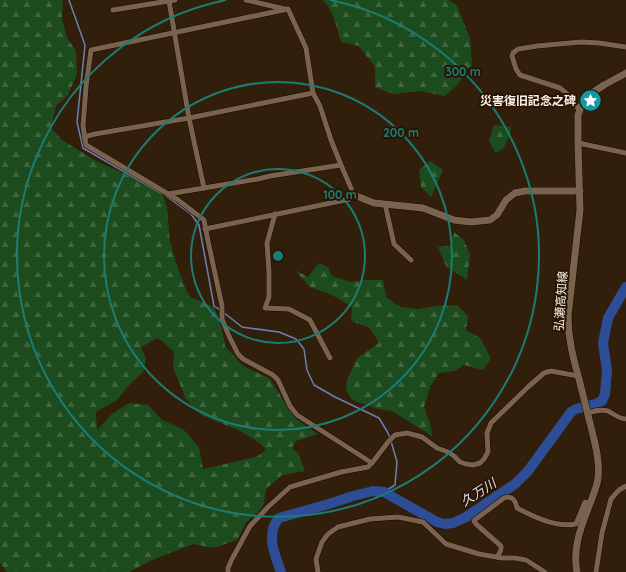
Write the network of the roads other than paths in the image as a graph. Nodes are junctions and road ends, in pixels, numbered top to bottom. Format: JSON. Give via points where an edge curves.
{"nodes":[{"id":1,"x":175,"y":0,"type":"edge"},
{"id":2,"x":246,"y":0,"type":"edge"},
{"id":3,"x":168,"y":1,"type":"junction"},
{"id":4,"x":288,"y":9,"type":"junction"},
{"id":5,"x":112,"y":10,"type":"dead end"},
{"id":6,"x":174,"y":32,"type":"junction"},
{"id":7,"x":626,"y":47,"type":"edge"},
{"id":8,"x":626,"y":73,"type":"edge"},
{"id":9,"x":313,"y":94,"type":"junction"},
{"id":10,"x":580,"y":110,"type":"junction"},
{"id":11,"x":189,"y":118,"type":"junction"},
{"id":12,"x":84,"y":137,"type":"junction"},
{"id":13,"x":578,"y":143,"type":"junction"},
{"id":14,"x":626,"y":153,"type":"edge"},
{"id":15,"x":341,"y":166,"type":"junction"},
{"id":16,"x":204,"y":188,"type":"junction"},
{"id":17,"x":580,"y":191,"type":"junction"},
{"id":18,"x":168,"y":194,"type":"junction"},
{"id":19,"x":354,"y":195,"type":"junction"},
{"id":20,"x":385,"y":204,"type":"junction"},
{"id":21,"x":275,"y":214,"type":"junction"},
{"id":22,"x":205,"y":229,"type":"junction"},
{"id":23,"x":411,"y":260,"type":"dead end"},
{"id":24,"x":330,"y":358,"type":"dead end"},
{"id":25,"x":578,"y":376,"type":"junction"},
{"id":26,"x":587,"y":412,"type":"junction"},
{"id":27,"x":626,"y":420,"type":"edge"},
{"id":28,"x":372,"y":463,"type":"junction"},
{"id":29,"x":626,"y":486,"type":"edge"},
{"id":30,"x":590,"y":504,"type":"junction"},
{"id":31,"x":496,"y":557,"type":"junction"},
{"id":32,"x":228,"y":572,"type":"edge"},
{"id":33,"x":318,"y":572,"type":"edge"},
{"id":34,"x":545,"y":572,"type":"edge"},
{"id":35,"x":577,"y":572,"type":"edge"},
{"id":36,"x":596,"y":572,"type":"edge"}],
"edges":[{"from":1,"to":3,"type":"street"},
{"from":2,"to":4,"type":"street"},
{"from":3,"to":5,"type":"street"},
{"from":3,"to":6,"type":"street"},
{"from":4,"to":6,"type":"street"},
{"from":4,"to":9,"type":"street","via":[[306,48]]},
{"from":6,"to":11,"type":"street"},
{"from":6,"to":12,"type":"street","via":[[91,50],[86,87]]},
{"from":7,"to":10,"type":"street","via":[[573,42],[518,49],[513,53],[520,75],[560,88]]},
{"from":8,"to":10,"type":"main road","name":"弘瀬高知線","via":[[586,97]]},
{"from":9,"to":11,"type":"street"},
{"from":9,"to":15,"type":"street","via":[[320,106]]},
{"from":10,"to":13,"type":"main road","name":"弘瀬高知線"},
{"from":11,"to":12,"type":"street"},
{"from":11,"to":16,"type":"street"},
{"from":12,"to":18,"type":"street","via":[[86,146]]},
{"from":13,"to":14,"type":"street"},
{"from":13,"to":17,"type":"main road","name":"弘瀬高知線"},
{"from":15,"to":16,"type":"street"},
{"from":15,"to":19,"type":"street"},
{"from":16,"to":18,"type":"street"},
{"from":17,"to":20,"type":"main road","via":[[515,193],[506,200],[497,216],[490,220],[471,222],[454,220],[423,208]]},
{"from":17,"to":25,"type":"main road","name":"弘瀬高知線","via":[[568,316],[569,339]]},
{"from":18,"to":22,"type":"street","via":[[204,220]]},
{"from":19,"to":20,"type":"main road","via":[[374,203]]},
{"from":19,"to":21,"type":"street","via":[[350,199]]},
{"from":20,"to":23,"type":"street","via":[[394,244]]},
{"from":21,"to":22,"type":"street"},
{"from":21,"to":24,"type":"street","via":[[267,243],[270,296],[265,308],[289,309],[310,320]]},
{"from":22,"to":28,"type":"street","via":[[222,306],[222,319],[238,354],[278,380],[297,415]]},
{"from":25,"to":26,"type":"main road","name":"弘瀬高知線"},
{"from":25,"to":28,"type":"street","via":[[552,371],[544,373],[528,387],[491,423],[488,452],[480,463],[473,465],[460,462],[422,437],[407,433],[395,435]]},
{"from":26,"to":27,"type":"street","via":[[607,411]]},
{"from":26,"to":30,"type":"main road","name":"弘瀬高知線","via":[[598,466],[597,482]]},
{"from":28,"to":32,"type":"street","via":[[368,467],[340,472],[290,487],[250,526],[232,559]]},
{"from":29,"to":36,"type":"street","via":[[611,499]]},
{"from":30,"to":31,"type":"street","via":[[584,502],[576,524],[569,525],[544,521],[530,515],[517,508],[516,502],[507,497],[474,521],[501,546],[501,551]]},
{"from":30,"to":35,"type":"main road","name":"弘瀬高知線","via":[[576,547]]},
{"from":31,"to":33,"type":"street","via":[[446,544],[423,522],[398,517],[370,519],[338,527],[328,534],[316,559]]},
{"from":31,"to":34,"type":"street","via":[[526,560]]}]}
